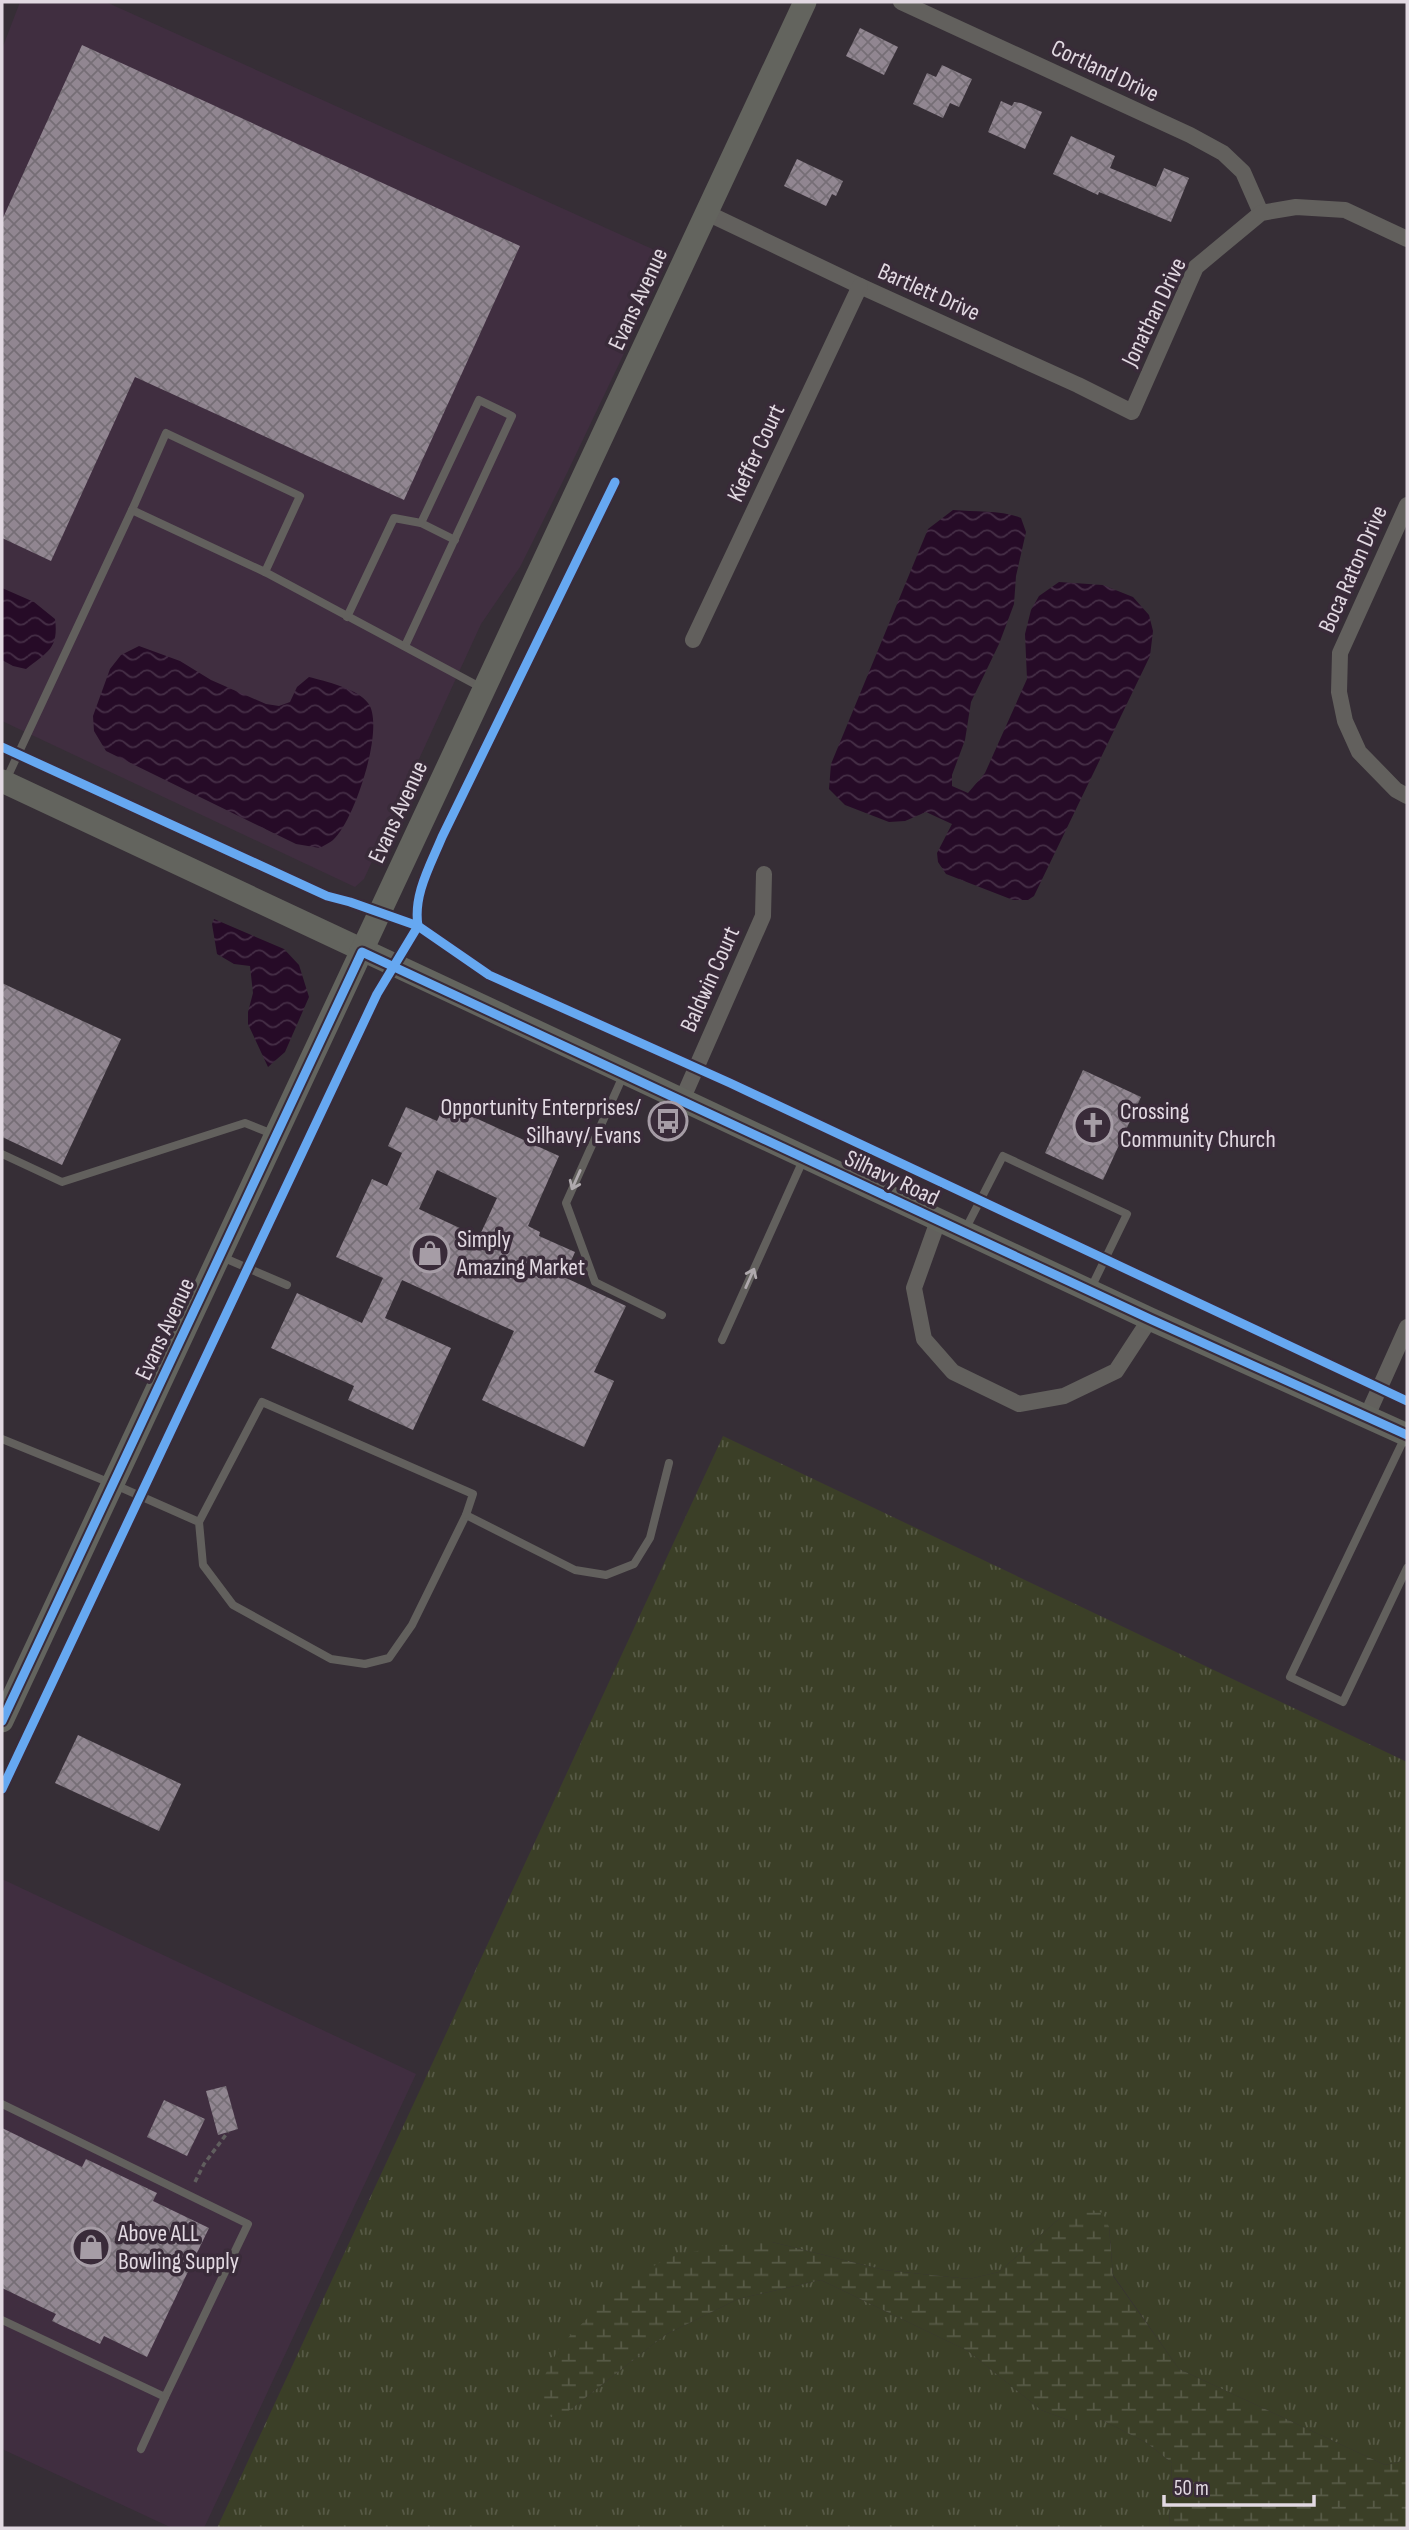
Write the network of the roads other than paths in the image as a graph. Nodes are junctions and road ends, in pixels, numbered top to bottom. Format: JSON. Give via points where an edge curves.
{"nodes":[{"id":1,"x":805,"y":2,"type":"edge"},
{"id":2,"x":901,"y":2,"type":"edge"},
{"id":3,"x":707,"y":213,"type":"junction"},
{"id":4,"x":1261,"y":214,"type":"junction"},
{"id":5,"x":1407,"y":239,"type":"edge"},
{"id":6,"x":860,"y":286,"type":"junction"},
{"id":7,"x":1132,"y":412,"type":"joint"},
{"id":8,"x":132,"y":510,"type":"junction"},
{"id":9,"x":1405,"y":515,"type":"edge"},
{"id":10,"x":421,"y":523,"type":"junction"},
{"id":11,"x":455,"y":540,"type":"junction"},
{"id":12,"x":265,"y":572,"type":"junction"},
{"id":13,"x":347,"y":617,"type":"junction"},
{"id":14,"x":693,"y":640,"type":"dead end"},
{"id":15,"x":405,"y":646,"type":"junction"},
{"id":16,"x":485,"y":689,"type":"junction"},
{"id":17,"x":3,"y":782,"type":"edge"},
{"id":18,"x":1407,"y":796,"type":"edge"},
{"id":19,"x":764,"y":874,"type":"dead end"},
{"id":20,"x":362,"y":952,"type":"junction"},
{"id":21,"x":624,"y":1073,"type":"junction"},
{"id":22,"x":682,"y":1100,"type":"junction"},
{"id":23,"x":276,"y":1135,"type":"junction"},
{"id":24,"x":2,"y":1154,"type":"edge"},
{"id":25,"x":804,"y":1158,"type":"junction"},
{"id":26,"x":938,"y":1221,"type":"junction"},
{"id":27,"x":964,"y":1232,"type":"junction"},
{"id":28,"x":220,"y":1256,"type":"junction"},
{"id":29,"x":287,"y":1285,"type":"dead end"},
{"id":30,"x":1090,"y":1291,"type":"junction"},
{"id":31,"x":662,"y":1315,"type":"dead end"},
{"id":32,"x":1150,"y":1320,"type":"junction"},
{"id":33,"x":1407,"y":1326,"type":"edge"},
{"id":34,"x":722,"y":1340,"type":"dead end"},
{"id":35,"x":1367,"y":1416,"type":"junction"},
{"id":36,"x":1406,"y":1435,"type":"edge"},
{"id":37,"x":2,"y":1439,"type":"edge"},
{"id":38,"x":670,"y":1464,"type":"dead end"},
{"id":39,"x":113,"y":1484,"type":"junction"},
{"id":40,"x":466,"y":1515,"type":"junction"},
{"id":41,"x":199,"y":1522,"type":"junction"},
{"id":42,"x":1407,"y":1568,"type":"edge"},
{"id":43,"x":2,"y":1721,"type":"edge"},
{"id":44,"x":2,"y":2104,"type":"edge"},
{"id":45,"x":2,"y":2320,"type":"edge"},
{"id":46,"x":165,"y":2397,"type":"junction"},
{"id":47,"x":141,"y":2449,"type":"dead end"}],
"edges":[{"from":1,"to":3,"type":"street","name":"Evans Avenue"},
{"from":2,"to":4,"type":"street","name":"Cortland Drive","via":[[1223,153],[1243,172]]},
{"from":3,"to":6,"type":"street","name":"Bartlett Drive"},
{"from":3,"to":16,"type":"street","name":"Evans Avenue"},
{"from":4,"to":5,"type":"street","via":[[1296,207],[1345,210]]},
{"from":4,"to":7,"type":"street","name":"Jonathan Drive","via":[[1196,267]]},
{"from":6,"to":7,"type":"street","name":"Bartlett Drive"},
{"from":6,"to":14,"type":"street","name":"Kieffer Court"},
{"from":8,"to":12,"type":"lane"},
{"from":8,"to":12,"type":"lane","via":[[166,433],[300,496]]},
{"from":8,"to":17,"type":"lane"},
{"from":9,"to":18,"type":"street","name":"Boca Raton Drive","via":[[1340,653],[1339,692],[1359,752]]},
{"from":10,"to":11,"type":"lane"},
{"from":10,"to":11,"type":"lane","via":[[479,400],[512,416]]},
{"from":10,"to":13,"type":"lane","via":[[394,518]]},
{"from":11,"to":15,"type":"lane"},
{"from":12,"to":13,"type":"lane"},
{"from":13,"to":15,"type":"lane"},
{"from":15,"to":16,"type":"lane"},
{"from":16,"to":20,"type":"street","name":"Evans Avenue"},
{"from":17,"to":20,"type":"street","name":"Silhavy Road"},
{"from":19,"to":22,"type":"street","name":"Baldwin Court","via":[[763,916]]},
{"from":20,"to":21,"type":"street","name":"Silhavy Road"},
{"from":20,"to":23,"type":"street","name":"Evans Avenue"},
{"from":21,"to":22,"type":"street","name":"Silhavy Road"},
{"from":21,"to":31,"type":"lane","one_way":true,"via":[[566,1203],[595,1282]]},
{"from":22,"to":25,"type":"street","name":"Silhavy Road"},
{"from":23,"to":24,"type":"lane","via":[[245,1123],[62,1182]]},
{"from":23,"to":28,"type":"street","name":"Evans Avenue"},
{"from":25,"to":26,"type":"street","name":"Silhavy Road"},
{"from":34,"to":25,"type":"lane","one_way":true},
{"from":26,"to":27,"type":"street","name":"Silhavy Road"},
{"from":26,"to":32,"type":"street","via":[[915,1289],[924,1339],[953,1372],[1019,1404],[1064,1396],[1116,1371]]},
{"from":27,"to":30,"type":"street","name":"Silhavy Road"},
{"from":27,"to":30,"type":"lane","via":[[1003,1156],[1115,1208],[1127,1214]]},
{"from":28,"to":29,"type":"lane"},
{"from":28,"to":39,"type":"street","name":"Evans Avenue"},
{"from":30,"to":32,"type":"street","name":"Silhavy Road"},
{"from":32,"to":35,"type":"street","name":"Silhavy Road"},
{"from":33,"to":35,"type":"street"},
{"from":35,"to":36,"type":"street","name":"Silhavy Road"},
{"from":36,"to":42,"type":"lane","via":[[1290,1677],[1343,1702]]},
{"from":37,"to":39,"type":"lane"},
{"from":38,"to":40,"type":"lane","via":[[650,1538],[634,1564],[606,1575],[575,1570]]},
{"from":39,"to":41,"type":"lane"},
{"from":39,"to":43,"type":"street","name":"Evans Avenue"},
{"from":40,"to":41,"type":"lane","via":[[473,1494],[262,1402]]},
{"from":40,"to":41,"type":"lane","via":[[412,1625],[389,1658],[365,1664],[331,1659],[233,1605],[203,1565]]},
{"from":44,"to":46,"type":"lane","via":[[248,2224]]},
{"from":45,"to":46,"type":"lane"},
{"from":46,"to":47,"type":"lane"}]}
